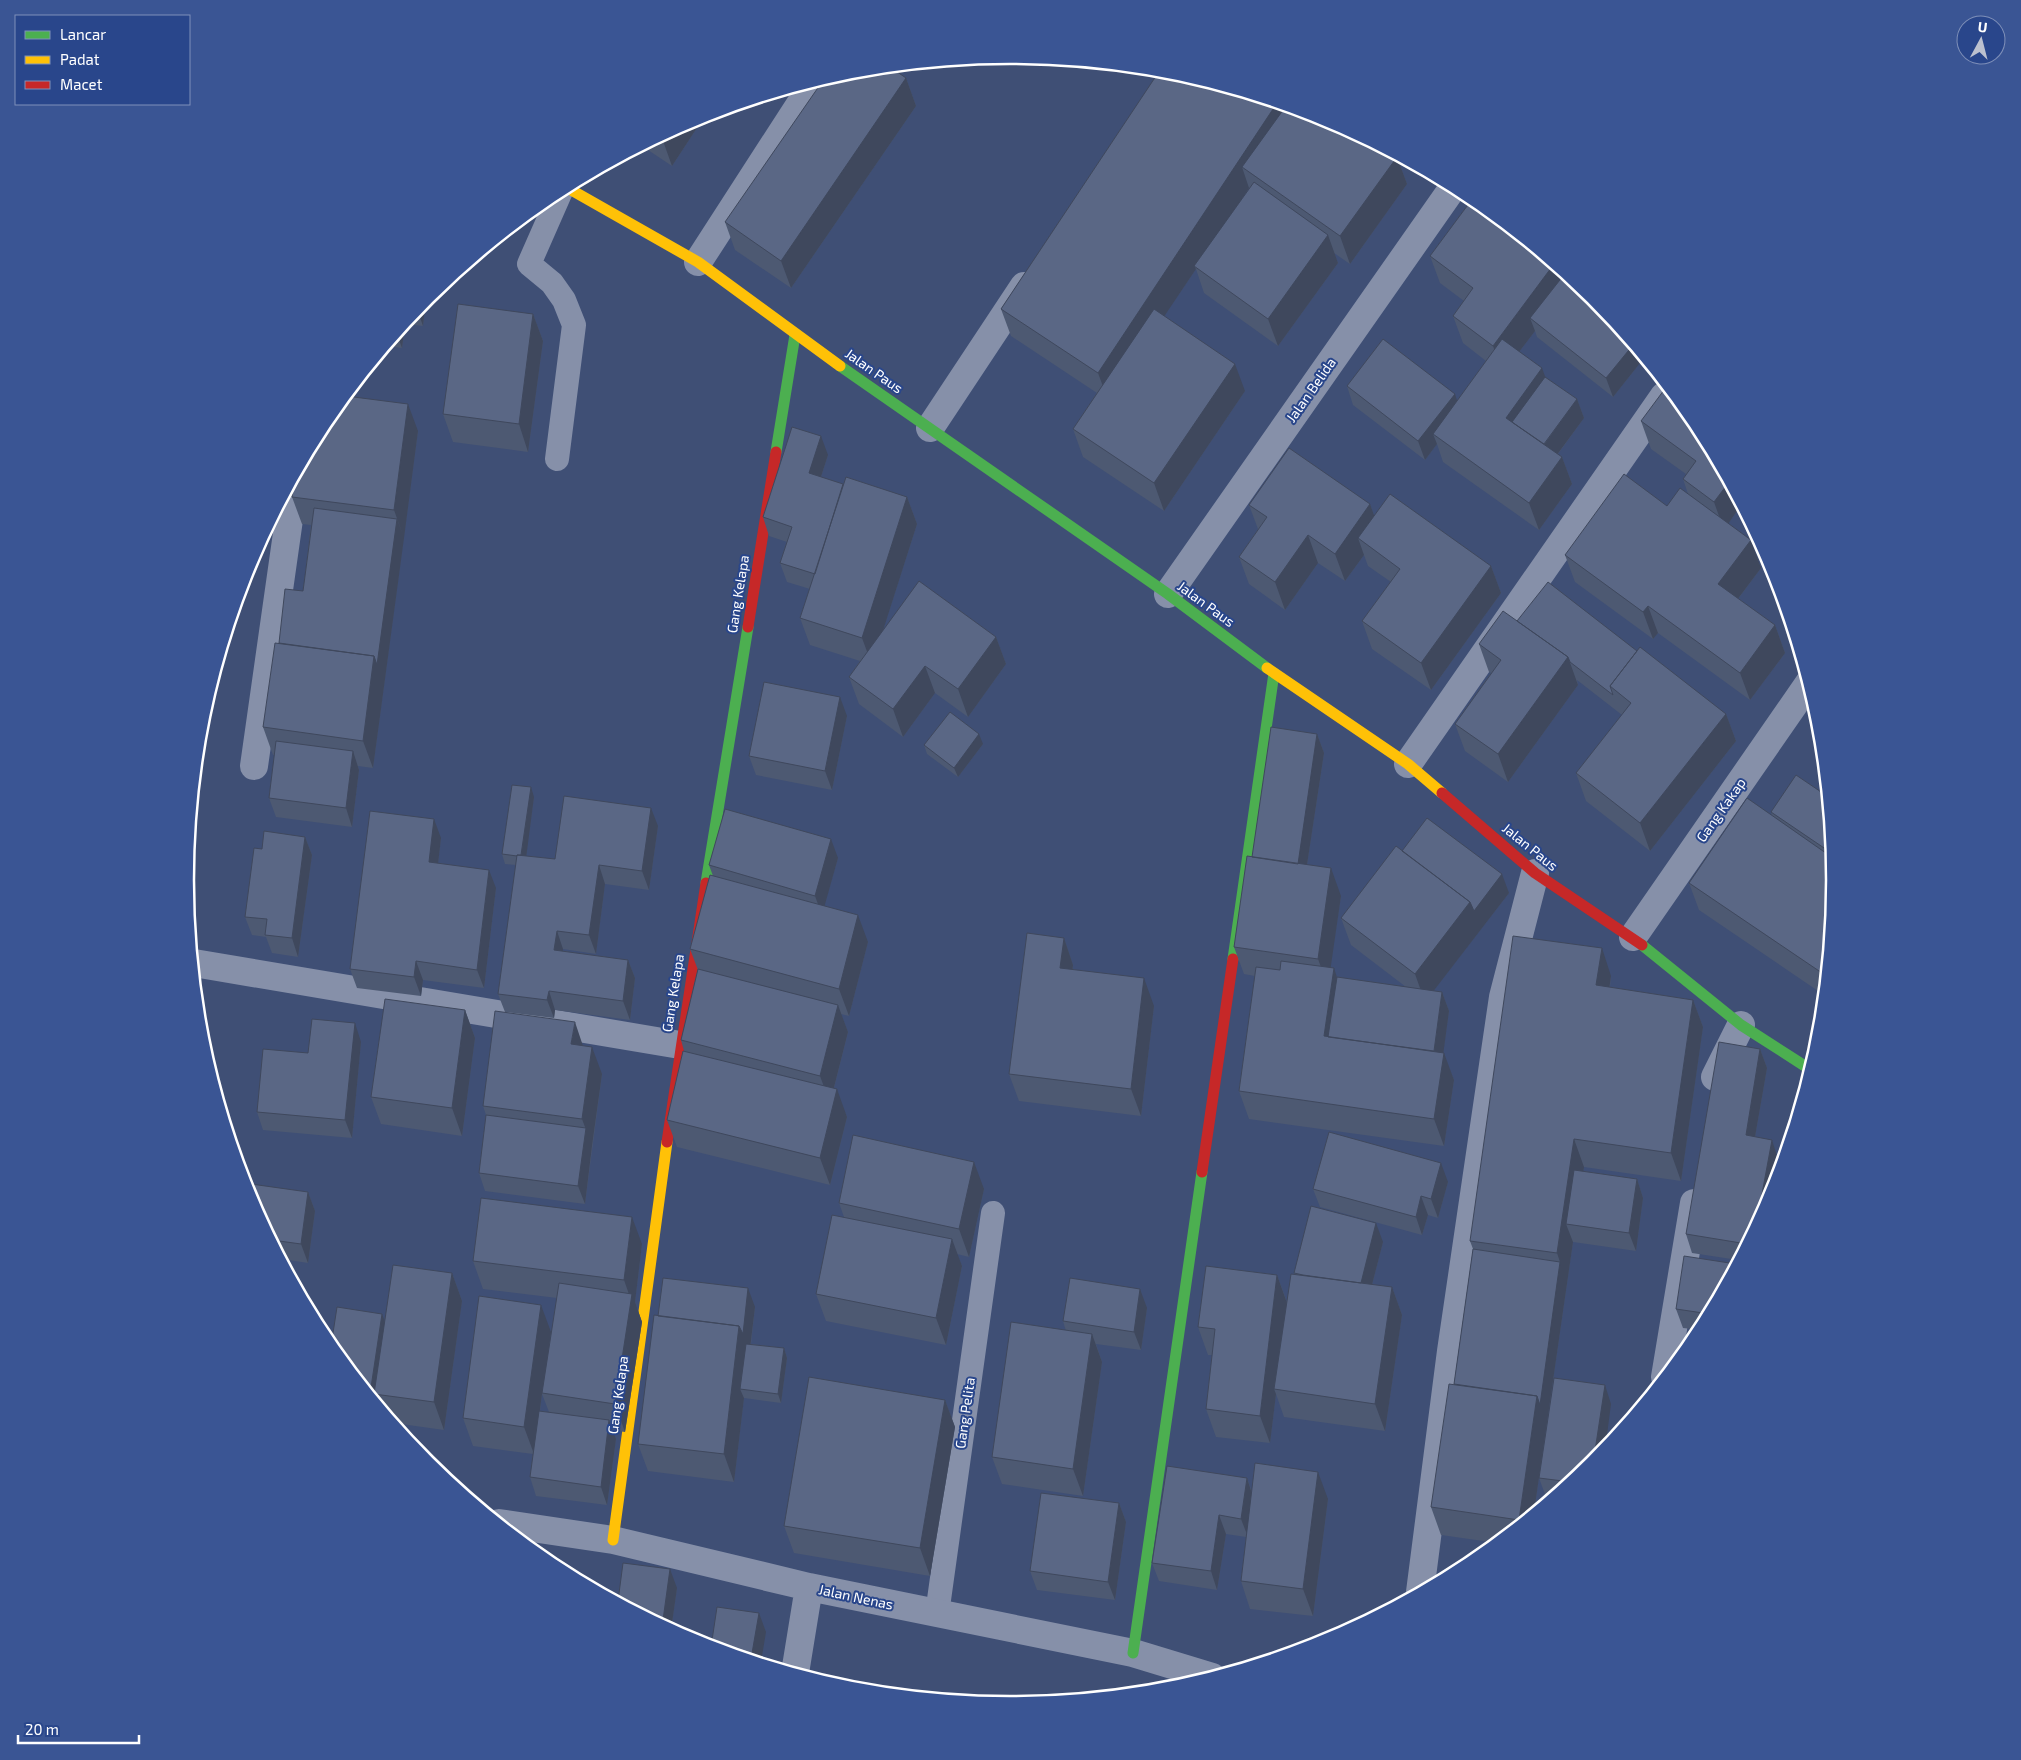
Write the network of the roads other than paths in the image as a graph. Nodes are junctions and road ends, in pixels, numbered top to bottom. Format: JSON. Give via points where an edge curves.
{"nodes":[{"id":1,"x":810,"y":89,"type":"edge"},
{"id":2,"x":573,"y":191,"type":"edge"},
{"id":3,"x":1450,"y":192,"type":"edge"},
{"id":4,"x":557,"y":201,"type":"edge"},
{"id":5,"x":698,"y":262,"type":"junction"},
{"id":6,"x":1041,"y":262,"type":"edge"},
{"id":7,"x":796,"y":335,"type":"junction"},
{"id":8,"x":1666,"y":394,"type":"edge"},
{"id":9,"x":930,"y":428,"type":"junction"},
{"id":10,"x":557,"y":459,"type":"dead end"},
{"id":11,"x":293,"y":492,"type":"edge"},
{"id":12,"x":1168,"y":594,"type":"junction"},
{"id":13,"x":1274,"y":672,"type":"junction"},
{"id":14,"x":1804,"y":690,"type":"edge"},
{"id":15,"x":1408,"y":764,"type":"junction"},
{"id":16,"x":254,"y":766,"type":"dead end"},
{"id":17,"x":1535,"y":873,"type":"junction"},
{"id":18,"x":1633,"y":937,"type":"junction"},
{"id":19,"x":199,"y":963,"type":"edge"},
{"id":20,"x":1741,"y":1026,"type":"junction"},
{"id":21,"x":680,"y":1045,"type":"junction"},
{"id":22,"x":1805,"y":1066,"type":"edge"},
{"id":23,"x":1711,"y":1098,"type":"edge"},
{"id":24,"x":1698,"y":1175,"type":"edge"},
{"id":25,"x":993,"y":1213,"type":"dead end"},
{"id":26,"x":1667,"y":1364,"type":"edge"},
{"id":27,"x":510,"y":1525,"type":"edge"},
{"id":28,"x":614,"y":1540,"type":"junction"},
{"id":29,"x":1421,"y":1586,"type":"edge"},
{"id":30,"x":808,"y":1587,"type":"junction"},
{"id":31,"x":937,"y":1614,"type":"junction"},
{"id":32,"x":1133,"y":1653,"type":"junction"},
{"id":33,"x":796,"y":1667,"type":"edge"},
{"id":34,"x":1200,"y":1673,"type":"edge"}],
"edges":[{"from":1,"to":5,"type":"street"},
{"from":2,"to":5,"type":"street","name":"Jalan Paus"},
{"from":3,"to":12,"type":"street","name":"Jalan Belida"},
{"from":4,"to":10,"type":"lane","via":[[529,264],[552,283],[564,300],[574,325]]},
{"from":5,"to":7,"type":"street","name":"Jalan Paus"},
{"from":6,"to":9,"type":"street"},
{"from":7,"to":9,"type":"street","name":"Jalan Paus"},
{"from":7,"to":21,"type":"street","name":"Gang Kelapa"},
{"from":8,"to":15,"type":"street"},
{"from":9,"to":12,"type":"street","name":"Jalan Paus"},
{"from":11,"to":16,"type":"street"},
{"from":12,"to":13,"type":"street","name":"Jalan Paus"},
{"from":13,"to":15,"type":"street","name":"Jalan Paus"},
{"from":13,"to":32,"type":"street"},
{"from":14,"to":18,"type":"street","name":"Gang Kakap"},
{"from":15,"to":17,"type":"street","name":"Jalan Paus"},
{"from":17,"to":18,"type":"street","name":"Jalan Paus"},
{"from":17,"to":29,"type":"street","via":[[1503,997],[1451,1350]]},
{"from":18,"to":20,"type":"street","name":"Jalan Paus"},
{"from":19,"to":21,"type":"street"},
{"from":20,"to":22,"type":"street","name":"Jalan Paus"},
{"from":20,"to":23,"type":"street","via":[[1715,1078]]},
{"from":21,"to":28,"type":"street","name":"Gang Kelapa"},
{"from":24,"to":26,"type":"street"},
{"from":25,"to":31,"type":"lane","name":"Gang Pelita"},
{"from":27,"to":28,"type":"street","name":"Jalan Nenas"},
{"from":28,"to":30,"type":"street","name":"Jalan Nenas"},
{"from":30,"to":31,"type":"street","name":"Jalan Nenas"},
{"from":30,"to":33,"type":"street"},
{"from":31,"to":32,"type":"street","name":"Jalan Nenas"},
{"from":32,"to":34,"type":"street","name":"Jalan Nenas"}]}
